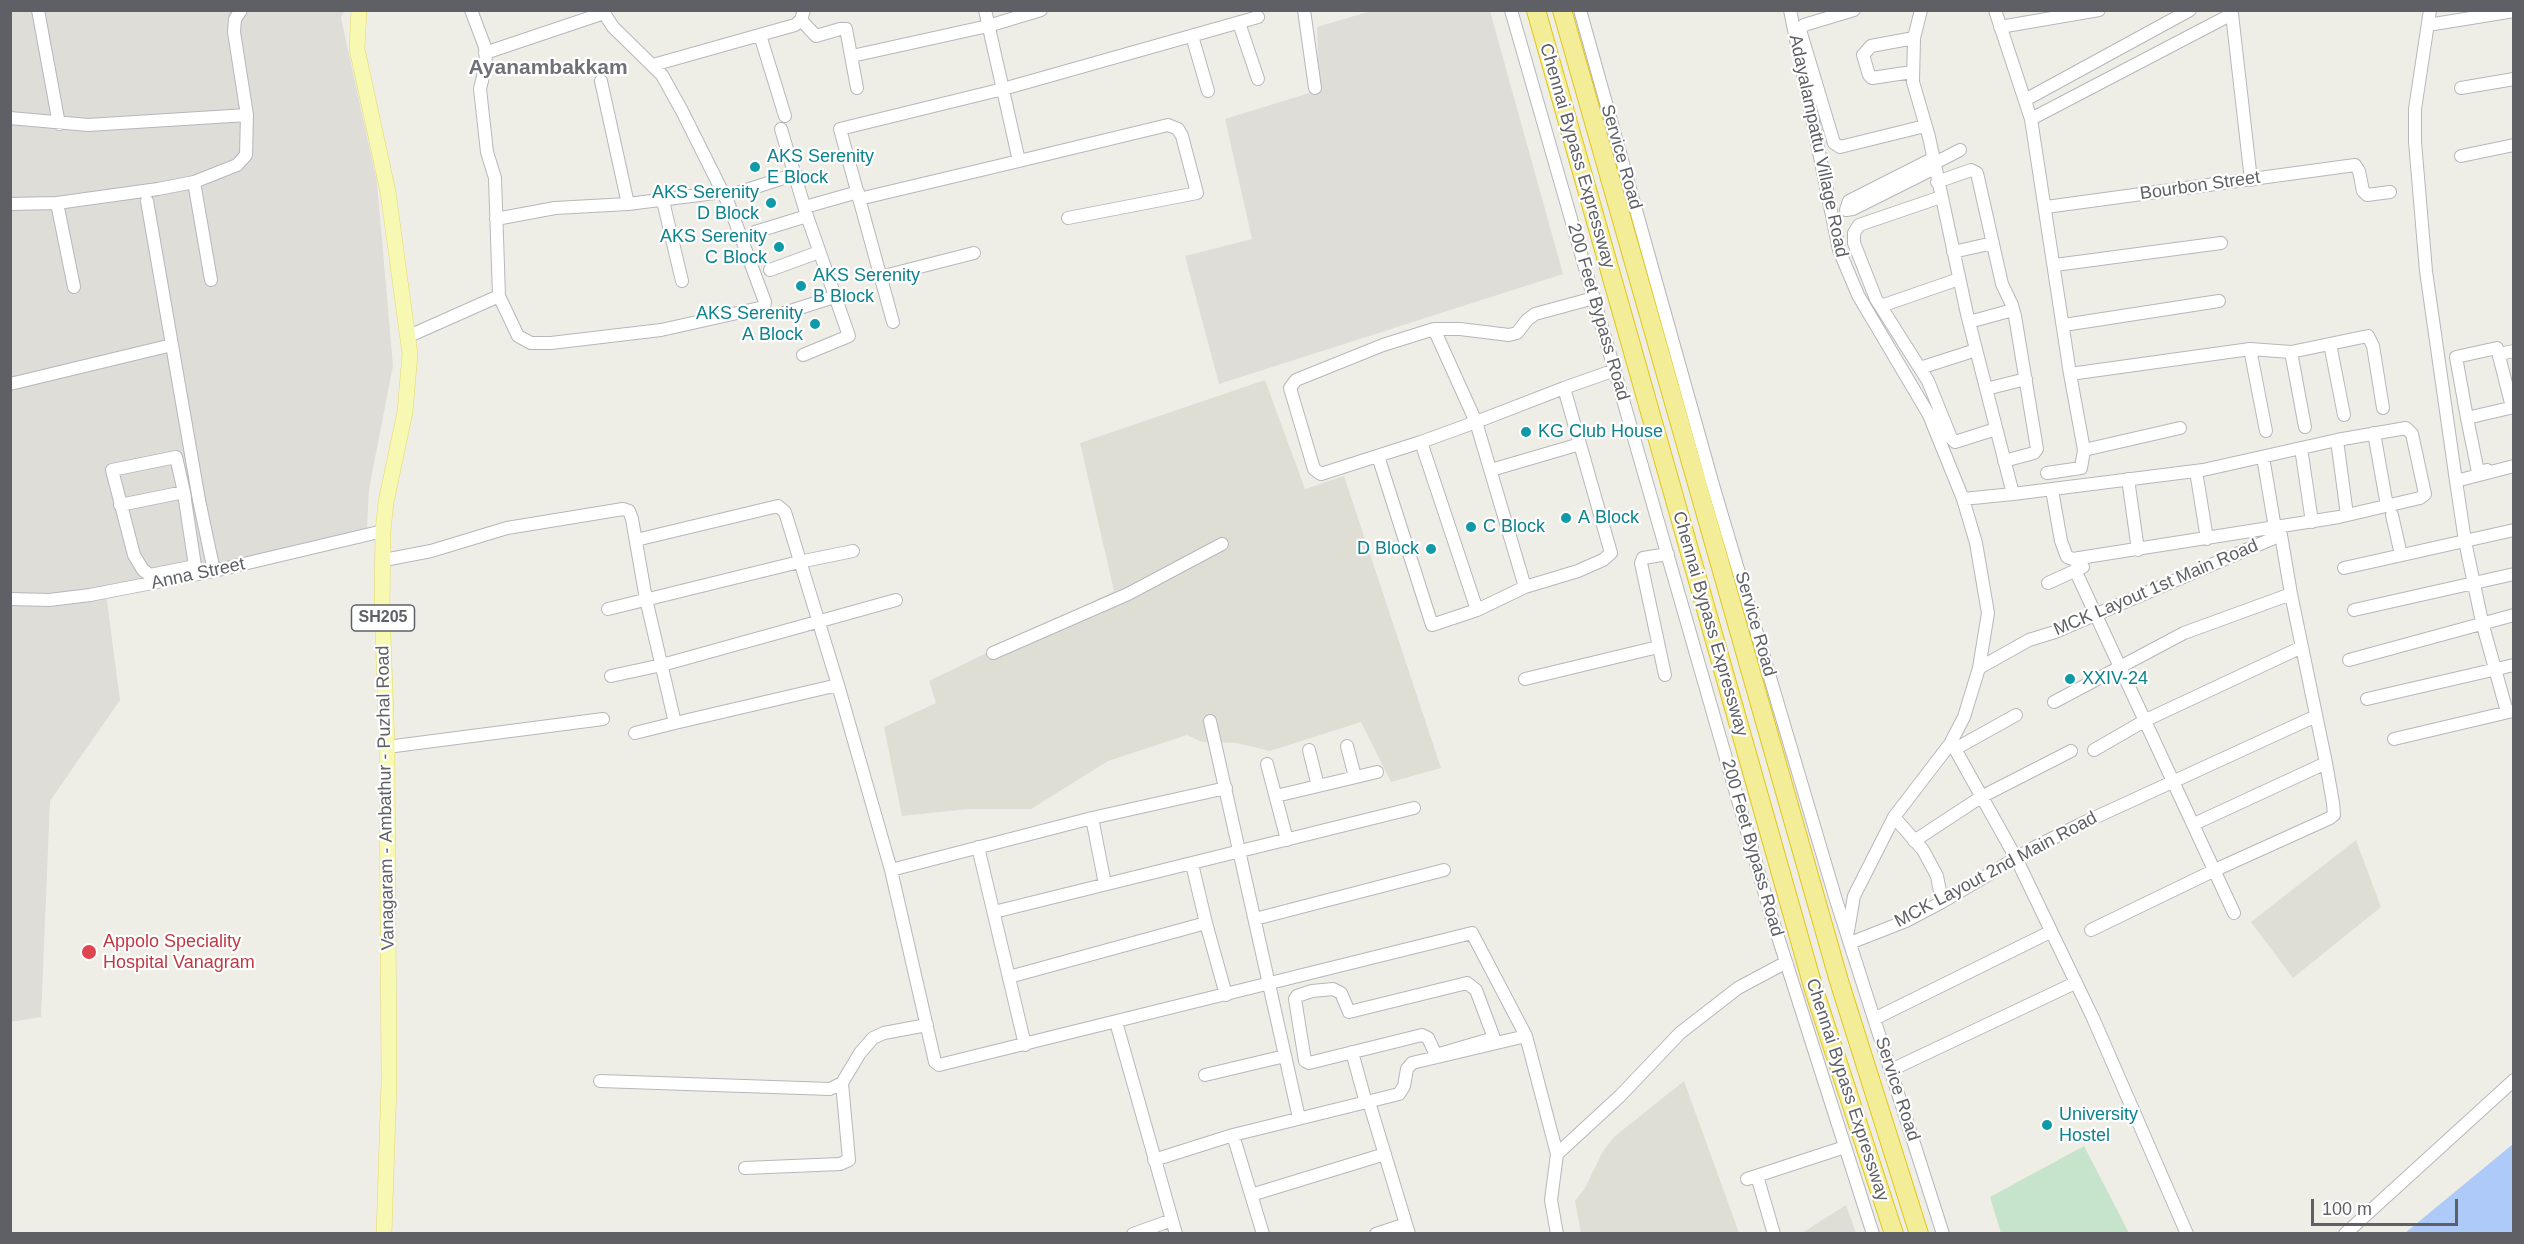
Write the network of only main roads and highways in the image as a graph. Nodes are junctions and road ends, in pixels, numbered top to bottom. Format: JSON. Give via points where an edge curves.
{"nodes":[{"id":1,"x":359,"y":10,"type":"edge"},
{"id":2,"x":1536,"y":10,"type":"edge"},
{"id":3,"x":1562,"y":10,"type":"edge"},
{"id":4,"x":384,"y":1233,"type":"edge"},
{"id":5,"x":1894,"y":1233,"type":"edge"},
{"id":6,"x":1919,"y":1233,"type":"edge"}],
"edges":[{"from":1,"to":4,"type":"main road","name":"Vanagaram - Ambathur - Puzhal Road","number":"SH205","via":[[357,49],[388,192],[410,354],[405,412],[383,531],[389,1082]]},
{"from":2,"to":5,"type":"highway","name":"Chennai Bypass Expressway","via":[[1814,990]]},
{"from":3,"to":6,"type":"highway","name":"Chennai Bypass Expressway","via":[[1839,981]]}]}
